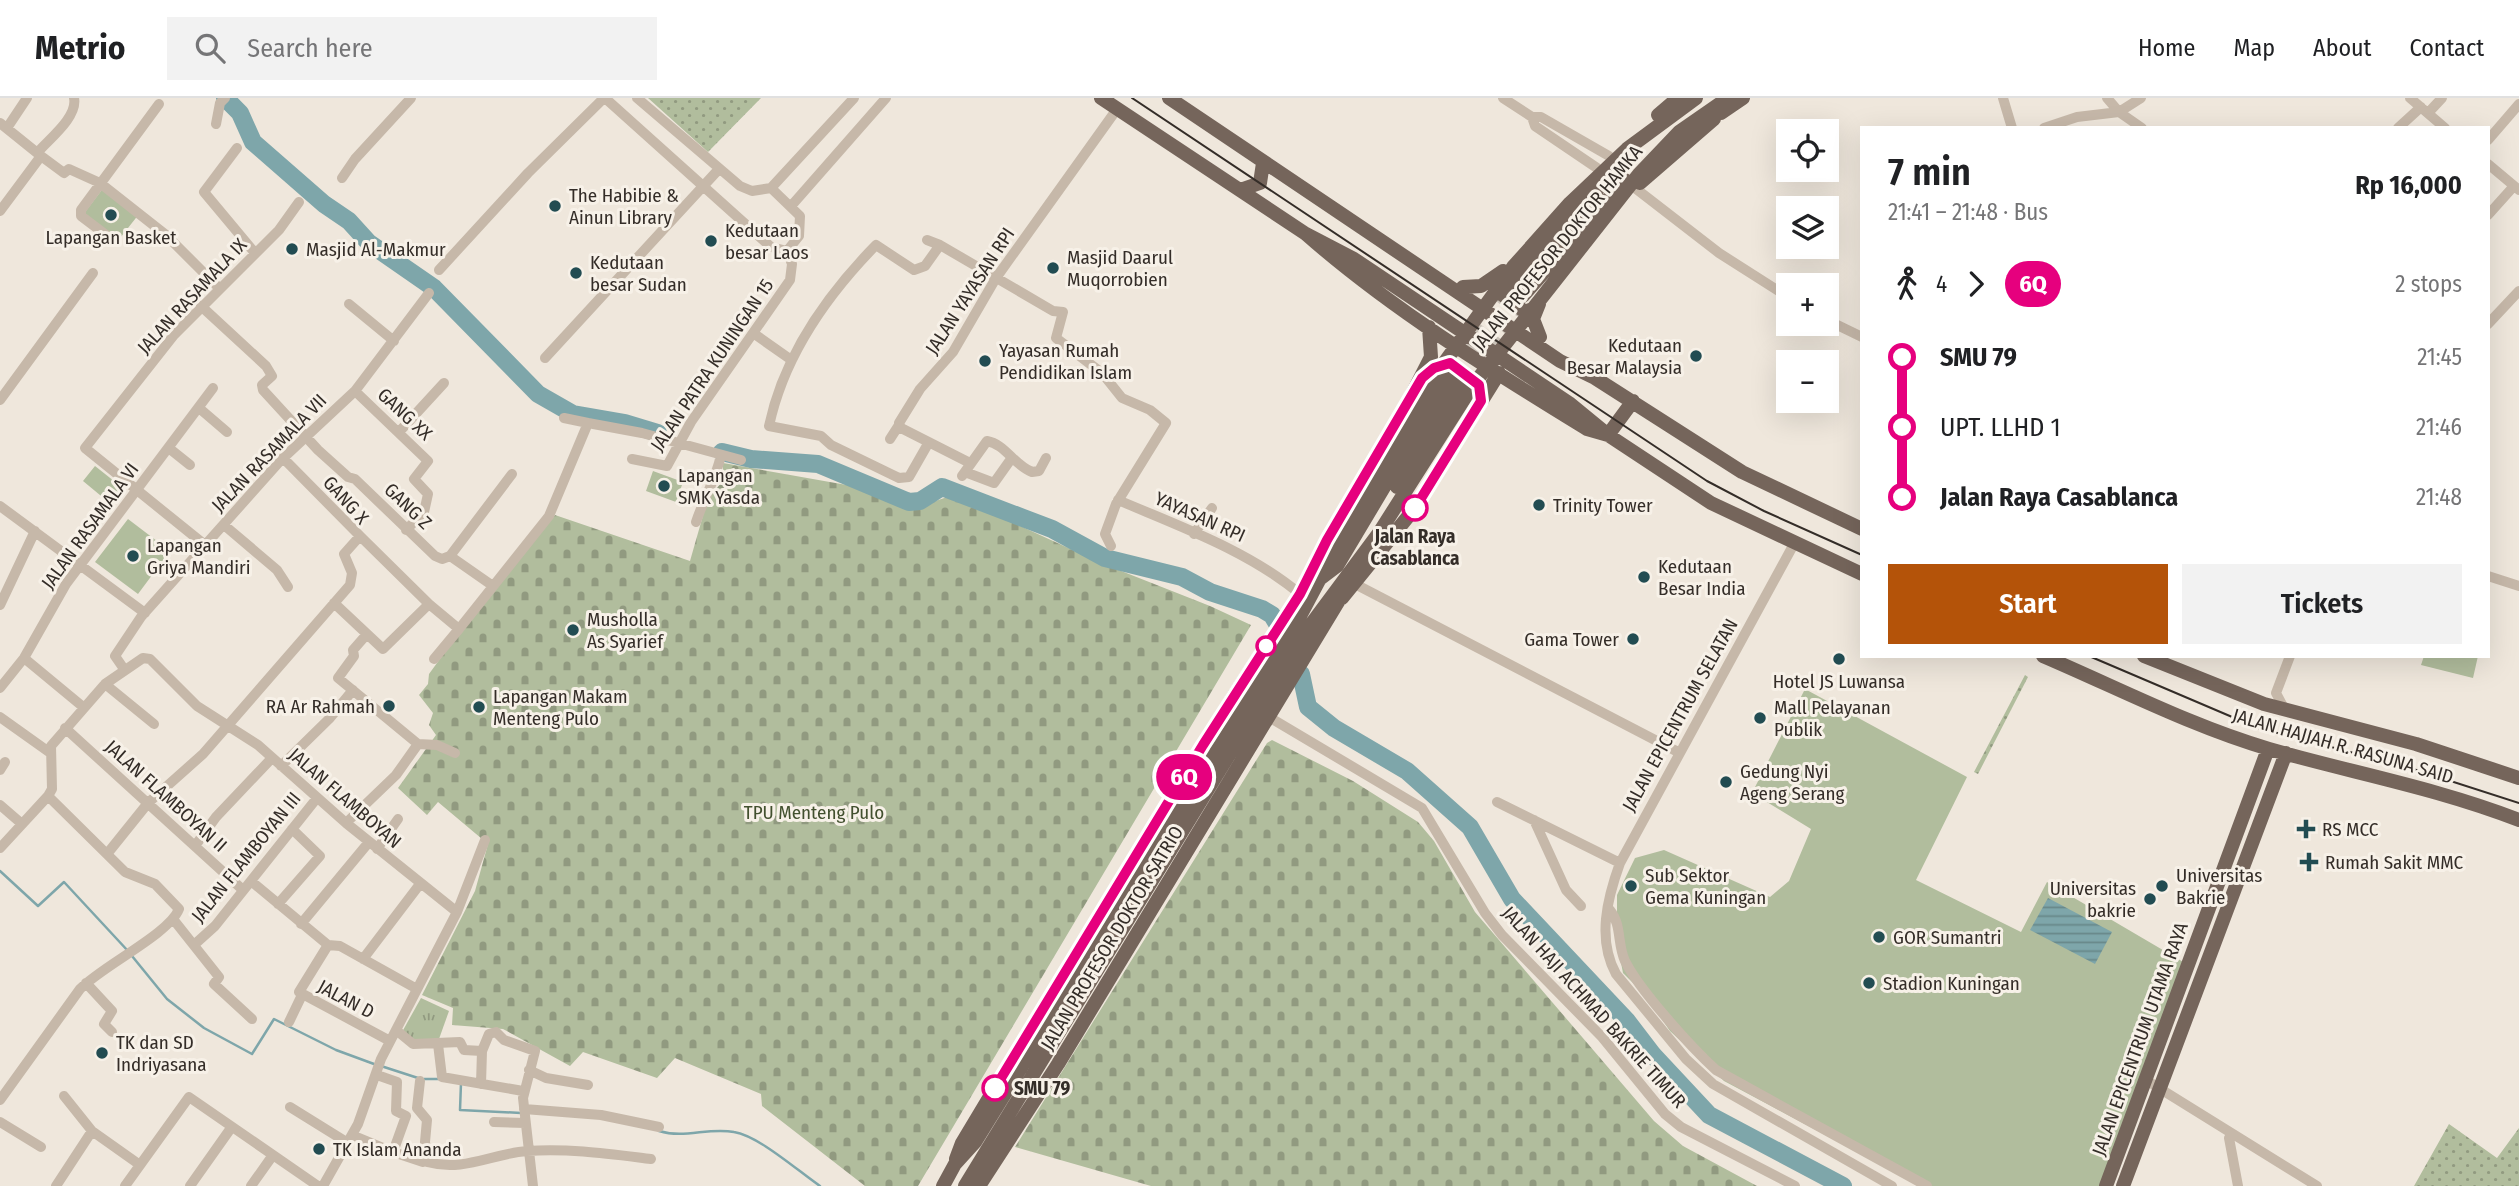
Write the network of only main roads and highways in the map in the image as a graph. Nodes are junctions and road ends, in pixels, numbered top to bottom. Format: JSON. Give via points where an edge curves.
{"nodes":[{"id":1,"x":1101,"y":98,"type":"edge"},
{"id":2,"x":1169,"y":98,"type":"edge"},
{"id":3,"x":1679,"y":98,"type":"edge"},
{"id":4,"x":1696,"y":98,"type":"edge"},
{"id":5,"x":1728,"y":98,"type":"edge"},
{"id":6,"x":1743,"y":98,"type":"edge"},
{"id":7,"x":1714,"y":119,"type":"junction"},
{"id":8,"x":1263,"y":163,"type":"junction"},
{"id":9,"x":1240,"y":190,"type":"junction"},
{"id":10,"x":1306,"y":234,"type":"junction"},
{"id":11,"x":1377,"y":240,"type":"junction"},
{"id":12,"x":1503,"y":271,"type":"junction"},
{"id":13,"x":1463,"y":287,"type":"junction"},
{"id":14,"x":1539,"y":303,"type":"junction"},
{"id":15,"x":1429,"y":327,"type":"junction"},
{"id":16,"x":1540,"y":337,"type":"junction"},
{"id":17,"x":1499,"y":373,"type":"junction"},
{"id":18,"x":1422,"y":378,"type":"junction"},
{"id":19,"x":1595,"y":378,"type":"junction"},
{"id":20,"x":1481,"y":401,"type":"junction"},
{"id":21,"x":1633,"y":401,"type":"junction"},
{"id":22,"x":1608,"y":435,"type":"junction"},
{"id":23,"x":1860,"y":528,"type":"edge"},
{"id":24,"x":1860,"y":573,"type":"edge"},
{"id":25,"x":1300,"y":594,"type":"junction"},
{"id":26,"x":1342,"y":598,"type":"junction"},
{"id":27,"x":2048,"y":658,"type":"edge"},
{"id":28,"x":2149,"y":658,"type":"edge"},
{"id":29,"x":2268,"y":748,"type":"junction"},
{"id":30,"x":2286,"y":753,"type":"junction"},
{"id":31,"x":2519,"y":778,"type":"edge"},
{"id":32,"x":2257,"y":781,"type":"junction"},
{"id":33,"x":2273,"y":788,"type":"junction"},
{"id":34,"x":2519,"y":820,"type":"edge"},
{"id":35,"x":988,"y":1133,"type":"junction"},
{"id":36,"x":956,"y":1164,"type":"junction"},
{"id":37,"x":943,"y":1186,"type":"edge"},
{"id":38,"x":965,"y":1186,"type":"edge"},
{"id":39,"x":979,"y":1186,"type":"edge"},
{"id":40,"x":2106,"y":1186,"type":"edge"},
{"id":41,"x":2123,"y":1186,"type":"edge"}],
"edges":[{"from":1,"to":9,"type":"main road"},
{"from":2,"to":8,"type":"main road"},
{"from":3,"to":7,"type":"main road","via":[[1518,292],[1639,166]]},
{"from":3,"to":12,"type":"main road","via":[[1609,156]]},
{"from":4,"to":35,"type":"main road","name":"JALAN PROFESOR DOKTOR HAMKA","via":[[1627,149],[1570,203],[1513,267],[1439,370],[1299,618]]},
{"from":5,"to":35,"type":"main road","name":"JALAN PROFESOR DOKTOR HAMKA","via":[[1679,132],[1639,174],[1473,385],[1379,533],[1298,642]]},
{"from":6,"to":7,"type":"main road"},
{"from":7,"to":14,"type":"main road","via":[[1635,188]]},
{"from":8,"to":9,"type":"main road","via":[[1260,183]]},
{"from":8,"to":11,"type":"main road"},
{"from":9,"to":10,"type":"main road"},
{"from":10,"to":15,"type":"main road","via":[[1332,259]]},
{"from":10,"to":22,"type":"main road","via":[[1353,259],[1569,403]]},
{"from":11,"to":13,"type":"main road","via":[[1403,248]]},
{"from":11,"to":19,"type":"main road","via":[[1560,361]]},
{"from":12,"to":13,"type":"main road","via":[[1481,286]]},
{"from":12,"to":14,"type":"main road","via":[[1500,293],[1525,312]]},
{"from":13,"to":16,"type":"main road"},
{"from":14,"to":16,"type":"main road","via":[[1533,319]]},
{"from":15,"to":17,"type":"main road"},
{"from":15,"to":18,"type":"main road","via":[[1431,357]]},
{"from":16,"to":19,"type":"main road"},
{"from":17,"to":20,"type":"main road"},
{"from":17,"to":22,"type":"main road","via":[[1587,429]]},
{"from":18,"to":20,"type":"main road","via":[[1450,363],[1479,385]]},
{"from":18,"to":25,"type":"main road"},
{"from":19,"to":21,"type":"main road"},
{"from":20,"to":26,"type":"main road","via":[[1415,508]]},
{"from":21,"to":22,"type":"main road"},
{"from":21,"to":23,"type":"main road","via":[[1742,472]]},
{"from":22,"to":24,"type":"main road","via":[[1711,503]]},
{"from":25,"to":26,"type":"main road","name":"JALAN PROFESOR DOKTOR SATRIO","via":[[1337,566],[1457,377],[1359,553]]},
{"from":25,"to":36,"type":"main road","name":"JALAN PROFESOR DOKTOR SATRIO","via":[[995,1088],[962,1143]]},
{"from":26,"to":39,"type":"main road","name":"JALAN PROFESOR DOKTOR SATRIO"},
{"from":27,"to":29,"type":"main road","name":"JALAN HAJJAH R. RASUNA SAID","via":[[2204,726]]},
{"from":28,"to":31,"type":"main road","name":"JALAN HAJJAH R. RASUNA SAID","via":[[2264,704],[2416,744]]},
{"from":29,"to":30,"type":"main road","name":"JALAN HAJJAH R. RASUNA SAID"},
{"from":29,"to":32,"type":"main road","name":"JALAN EPICENTRUM UTAMA RAYA"},
{"from":30,"to":33,"type":"main road","name":"JALAN EPICENTRUM UTAMA RAYA"},
{"from":30,"to":34,"type":"main road","name":"JALAN HAJJAH R. RASUNA SAID","via":[[2413,784]]},
{"from":32,"to":33,"type":"main road"},
{"from":32,"to":40,"type":"main road","name":"JALAN EPICENTRUM UTAMA RAYA"},
{"from":33,"to":41,"type":"main road","name":"JALAN EPICENTRUM UTAMA RAYA"},
{"from":35,"to":36,"type":"main road","name":"JALAN PROFESOR DOKTOR HAMKA"},
{"from":35,"to":38,"type":"main road","name":"JALAN PROFESOR DOKTOR HAMKA"},
{"from":36,"to":37,"type":"main road"}]}
